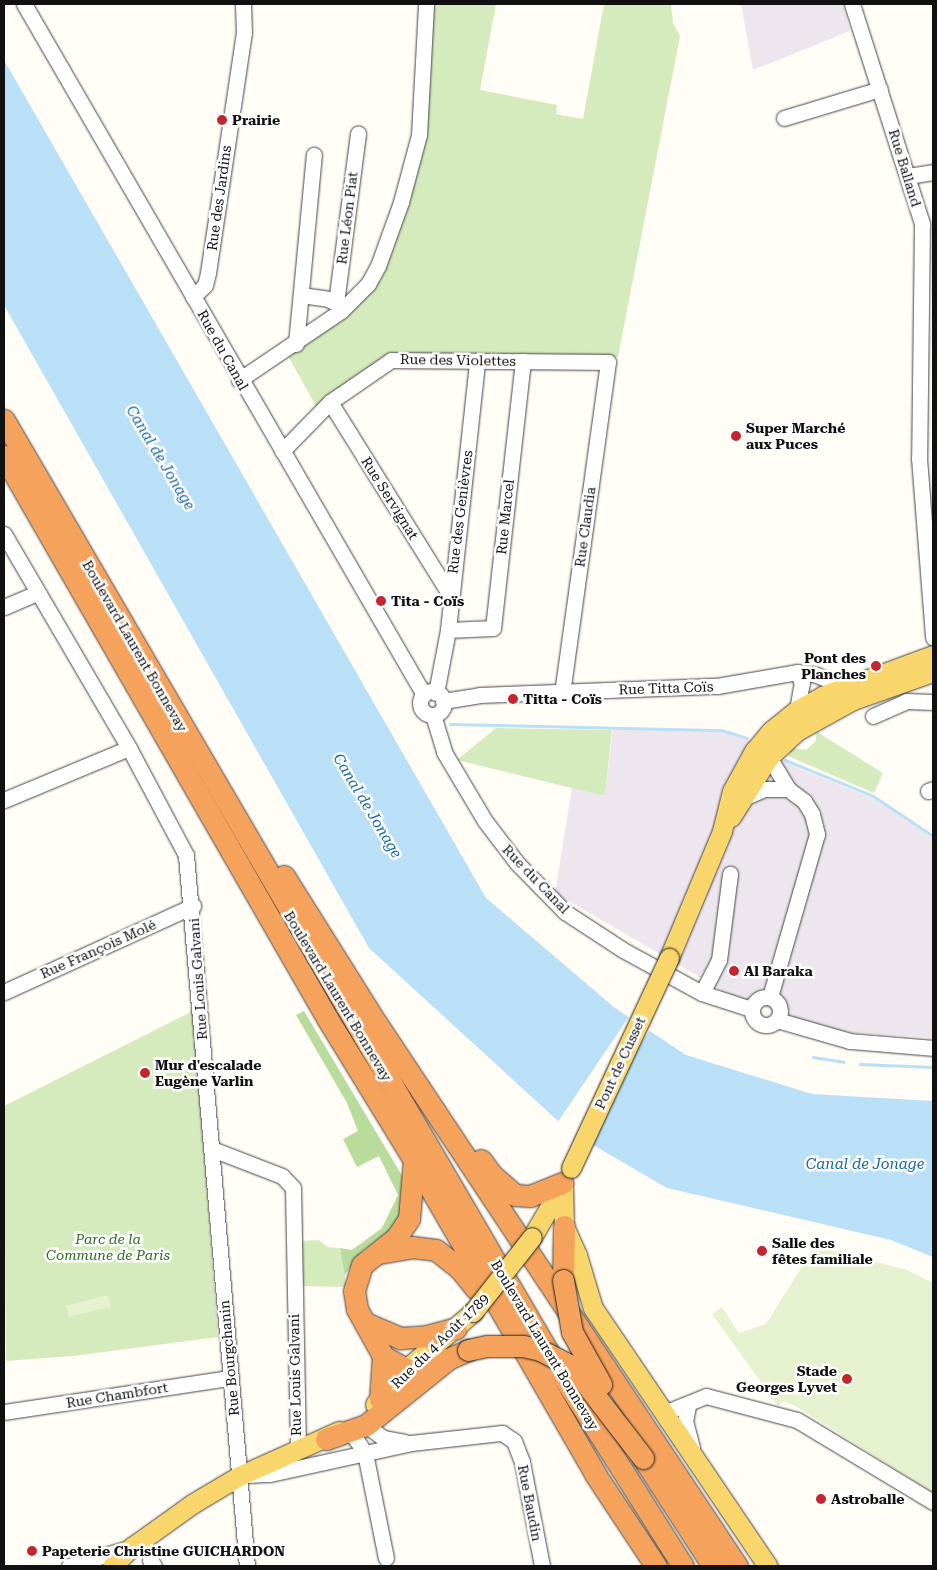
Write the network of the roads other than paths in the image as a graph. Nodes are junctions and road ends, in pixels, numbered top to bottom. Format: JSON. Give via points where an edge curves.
{"nodes":[{"id":1,"x":24,"y":4,"type":"edge"},
{"id":2,"x":243,"y":4,"type":"edge"},
{"id":3,"x":426,"y":4,"type":"edge"},
{"id":4,"x":852,"y":4,"type":"edge"},
{"id":5,"x":880,"y":89,"type":"junction"},
{"id":6,"x":784,"y":118,"type":"dead end"},
{"id":7,"x":358,"y":133,"type":"dead end"},
{"id":8,"x":314,"y":155,"type":"dead end"},
{"id":9,"x":933,"y":172,"type":"edge"},
{"id":10,"x":908,"y":176,"type":"junction"},
{"id":11,"x":301,"y":295,"type":"junction"},
{"id":12,"x":193,"y":297,"type":"junction"},
{"id":13,"x":338,"y":307,"type":"junction"},
{"id":14,"x":296,"y":344,"type":"junction"},
{"id":15,"x":478,"y":361,"type":"junction"},
{"id":16,"x":523,"y":361,"type":"junction"},
{"id":17,"x":608,"y":362,"type":"joint"},
{"id":18,"x":239,"y":380,"type":"junction"},
{"id":19,"x":330,"y":402,"type":"junction"},
{"id":20,"x":4,"y":420,"type":"edge"},
{"id":21,"x":926,"y":439,"type":"edge"},
{"id":22,"x":282,"y":451,"type":"junction"},
{"id":23,"x":4,"y":456,"type":"edge"},
{"id":24,"x":4,"y":534,"type":"edge"},
{"id":25,"x":37,"y":593,"type":"junction"},
{"id":26,"x":450,"y":595,"type":"junction"},
{"id":27,"x":4,"y":607,"type":"edge"},
{"id":28,"x":448,"y":630,"type":"junction"},
{"id":29,"x":933,"y":637,"type":"edge"},
{"id":30,"x":933,"y":655,"type":"edge"},
{"id":31,"x":797,"y":672,"type":"junction"},
{"id":32,"x":933,"y":672,"type":"edge"},
{"id":33,"x":844,"y":686,"type":"junction"},
{"id":34,"x":562,"y":692,"type":"junction"},
{"id":35,"x":434,"y":696,"type":"junction"},
{"id":36,"x":933,"y":702,"type":"edge"},
{"id":37,"x":797,"y":710,"type":"junction"},
{"id":38,"x":433,"y":715,"type":"junction"},
{"id":39,"x":873,"y":716,"type":"dead end"},
{"id":40,"x":128,"y":748,"type":"junction"},
{"id":41,"x":767,"y":752,"type":"junction"},
{"id":42,"x":210,"y":776,"type":"junction"},
{"id":43,"x":788,"y":789,"type":"junction"},
{"id":44,"x":743,"y":798,"type":"junction"},
{"id":45,"x":4,"y":800,"type":"edge"},
{"id":46,"x":722,"y":830,"type":"junction"},
{"id":47,"x":730,"y":874,"type":"dead end"},
{"id":48,"x":192,"y":906,"type":"junction"},
{"id":49,"x":4,"y":992,"type":"edge"},
{"id":50,"x":702,"y":993,"type":"junction"},
{"id":51,"x":770,"y":997,"type":"junction"},
{"id":52,"x":751,"y":1009,"type":"junction"},
{"id":53,"x":777,"y":1020,"type":"junction"},
{"id":54,"x":377,"y":1024,"type":"junction"},
{"id":55,"x":933,"y":1048,"type":"edge"},
{"id":56,"x":212,"y":1149,"type":"junction"},
{"id":57,"x":414,"y":1160,"type":"junction"},
{"id":58,"x":567,"y":1176,"type":"junction"},
{"id":59,"x":564,"y":1226,"type":"junction"},
{"id":60,"x":376,"y":1254,"type":"junction"},
{"id":61,"x":553,"y":1276,"type":"junction"},
{"id":62,"x":498,"y":1308,"type":"junction"},
{"id":63,"x":365,"y":1323,"type":"junction"},
{"id":64,"x":456,"y":1328,"type":"junction"},
{"id":65,"x":383,"y":1356,"type":"junction"},
{"id":66,"x":406,"y":1369,"type":"junction"},
{"id":67,"x":230,"y":1378,"type":"junction"},
{"id":68,"x":380,"y":1399,"type":"junction"},
{"id":69,"x":688,"y":1406,"type":"junction"},
{"id":70,"x":4,"y":1412,"type":"edge"},
{"id":71,"x":664,"y":1413,"type":"junction"},
{"id":72,"x":361,"y":1427,"type":"junction"},
{"id":73,"x":326,"y":1439,"type":"junction"},
{"id":74,"x":376,"y":1447,"type":"junction"},
{"id":75,"x":298,"y":1448,"type":"junction"},
{"id":76,"x":643,"y":1458,"type":"junction"},
{"id":77,"x":698,"y":1462,"type":"junction"},
{"id":78,"x":239,"y":1476,"type":"junction"},
{"id":79,"x":933,"y":1502,"type":"edge"},
{"id":80,"x":132,"y":1547,"type":"junction"},
{"id":81,"x":386,"y":1558,"type":"dead end"},
{"id":82,"x":69,"y":1566,"type":"edge"},
{"id":83,"x":112,"y":1566,"type":"edge"},
{"id":84,"x":247,"y":1566,"type":"edge"},
{"id":85,"x":542,"y":1566,"type":"edge"},
{"id":86,"x":656,"y":1566,"type":"edge"},
{"id":87,"x":683,"y":1566,"type":"edge"},
{"id":88,"x":713,"y":1566,"type":"edge"},
{"id":89,"x":737,"y":1566,"type":"edge"},
{"id":90,"x":750,"y":1566,"type":"edge"},
{"id":91,"x":768,"y":1566,"type":"edge"}],
"edges":[{"from":1,"to":12,"type":"street","name":"Rue du Canal"},
{"from":2,"to":12,"type":"street","name":"Rue des Jardins","via":[[244,33],[208,273],[205,285]]},
{"from":3,"to":13,"type":"street","via":[[419,135],[401,202],[378,266],[368,284]]},
{"from":4,"to":5,"type":"street","name":"Rue Balland"},
{"from":5,"to":6,"type":"street"},
{"from":5,"to":10,"type":"street","name":"Rue Balland"},
{"from":7,"to":13,"type":"street","name":"Rue Léon Piat"},
{"from":8,"to":11,"type":"street"},
{"from":9,"to":10,"type":"street"},
{"from":10,"to":21,"type":"street","name":"Rue Balland","via":[[922,224],[924,244]]},
{"from":11,"to":13,"type":"street"},
{"from":11,"to":14,"type":"street"},
{"from":12,"to":18,"type":"street","name":"Rue du Canal"},
{"from":13,"to":14,"type":"street"},
{"from":14,"to":18,"type":"street"},
{"from":15,"to":16,"type":"street","name":"Rue des Violettes"},
{"from":15,"to":19,"type":"street","name":"Rue des Violettes","via":[[391,360]]},
{"from":15,"to":26,"type":"street","name":"Rue des Genièvres"},
{"from":16,"to":17,"type":"street","name":"Rue des Violettes"},
{"from":16,"to":28,"type":"street","name":"Rue Marcel","via":[[493,628]]},
{"from":17,"to":34,"type":"street","name":"Rue Claudia"},
{"from":18,"to":22,"type":"street","name":"Rue du Canal"},
{"from":19,"to":22,"type":"street","name":"Rue des Violettes"},
{"from":19,"to":26,"type":"street","name":"Rue Servignat"},
{"from":20,"to":42,"type":"highway","name":"Boulevard Laurent Bonnevay"},
{"from":21,"to":29,"type":"street","name":"Rue Balland"},
{"from":22,"to":35,"type":"street","name":"Rue du Canal"},
{"from":23,"to":57,"type":"highway","name":"Boulevard Laurent Bonnevay","via":[[326,1018]]},
{"from":24,"to":25,"type":"street","name":"Rue Louis Galvani"},
{"from":25,"to":27,"type":"street"},
{"from":25,"to":40,"type":"street","name":"Rue Louis Galvani"},
{"from":26,"to":28,"type":"street","name":"Rue des Genièvres"},
{"from":28,"to":35,"type":"street","name":"Rue des Genièvres"},
{"from":30,"to":33,"type":"main road"},
{"from":31,"to":33,"type":"street","name":"Rue Titta Coïs","via":[[814,674]]},
{"from":31,"to":34,"type":"street","name":"Rue Titta Coïs","via":[[717,686]]},
{"from":31,"to":37,"type":"street","via":[[802,683]]},
{"from":32,"to":41,"type":"main road","via":[[833,709]]},
{"from":33,"to":37,"type":"main road"},
{"from":34,"to":35,"type":"street","name":"Rue Titta Coïs"},
{"from":35,"to":38,"type":"street","via":[[443,708]]},
{"from":35,"to":38,"type":"street","name":"Rue du Canal","via":[[420,706]]},
{"from":36,"to":39,"type":"street","via":[[906,701]]},
{"from":37,"to":41,"type":"main road"},
{"from":38,"to":50,"type":"street","name":"Rue du Canal","via":[[444,752],[485,821],[517,863],[564,912],[623,950]]},
{"from":40,"to":45,"type":"street"},
{"from":40,"to":48,"type":"street","name":"Rue Louis Galvani","via":[[186,855]]},
{"from":41,"to":43,"type":"street"},
{"from":41,"to":44,"type":"main road"},
{"from":41,"to":46,"type":"main road","via":[[732,791]]},
{"from":42,"to":54,"type":"highway","via":[[244,809]]},
{"from":42,"to":87,"type":"highway","name":"Boulevard Laurent Bonnevay","via":[[562,1375]]},
{"from":43,"to":44,"type":"street","via":[[764,789]]},
{"from":43,"to":51,"type":"street","via":[[804,801],[812,814],[817,834]]},
{"from":44,"to":46,"type":"main road"},
{"from":46,"to":58,"type":"main road","name":"Pont de Cusset","bridge":true,"via":[[669,958]]},
{"from":47,"to":50,"type":"street","via":[[719,960]]},
{"from":48,"to":49,"type":"street","name":"Rue François Molé"},
{"from":48,"to":56,"type":"street","name":"Rue Louis Galvani"},
{"from":50,"to":52,"type":"street","name":"Rue du Canal"},
{"from":51,"to":52,"type":"street","via":[[756,1000]]},
{"from":51,"to":53,"type":"street","via":[[779,1007]]},
{"from":52,"to":53,"type":"street","via":[[753,1018],[760,1024],[769,1025]]},
{"from":53,"to":55,"type":"street","via":[[850,1041]]},
{"from":54,"to":58,"type":"highway","via":[[395,1036],[492,1175],[515,1195],[530,1196]]},
{"from":54,"to":61,"type":"highway"},
{"from":56,"to":67,"type":"street","name":"Rue Bourgchanin"},
{"from":56,"to":75,"type":"street","name":"Rue Louis Galvani","via":[[282,1176],[293,1188]]},
{"from":57,"to":60,"type":"highway","via":[[409,1219],[400,1233]]},
{"from":57,"to":62,"type":"highway","name":"Boulevard Laurent Bonnevay"},
{"from":58,"to":59,"type":"main road"},
{"from":58,"to":64,"type":"main road","name":"Rue du 4 Août 1789","bridge":true,"via":[[532,1237]]},
{"from":59,"to":61,"type":"highway"},
{"from":59,"to":71,"type":"main road","via":[[577,1255],[593,1308]]},
{"from":60,"to":62,"type":"highway","via":[[412,1247],[436,1250]]},
{"from":60,"to":63,"type":"highway","via":[[362,1265],[355,1283],[354,1300]]},
{"from":61,"to":76,"type":"highway","bridge":true,"via":[[572,1332]]},
{"from":61,"to":89,"type":"highway"},
{"from":61,"to":90,"type":"highway"},
{"from":62,"to":86,"type":"highway","name":"Boulevard Laurent Bonnevay","via":[[595,1474]]},
{"from":63,"to":64,"type":"highway","via":[[401,1338],[426,1336]]},
{"from":63,"to":65,"type":"highway"},
{"from":64,"to":66,"type":"main road","name":"Rue du 4 Août 1789"},
{"from":65,"to":66,"type":"highway"},
{"from":65,"to":68,"type":"highway"},
{"from":66,"to":68,"type":"main road","name":"Rue du 4 Août 1789"},
{"from":67,"to":70,"type":"street","name":"Rue Chambfort"},
{"from":67,"to":78,"type":"street","name":"Rue Bourgchanin"},
{"from":68,"to":73,"type":"main road","name":"Rue du 4 Août 1789","via":[[362,1416]]},
{"from":69,"to":71,"type":"street"},
{"from":69,"to":77,"type":"street","via":[[685,1421],[688,1440]]},
{"from":69,"to":79,"type":"street","via":[[706,1396],[720,1397],[757,1412],[797,1420]]},
{"from":71,"to":77,"type":"main road"},
{"from":72,"to":73,"type":"highway"},
{"from":72,"to":74,"type":"street"},
{"from":72,"to":74,"type":"street","via":[[355,1438]]},
{"from":72,"to":76,"type":"highway","bridge":true,"via":[[448,1359],[487,1346],[523,1346],[540,1350],[573,1367]]},
{"from":73,"to":75,"type":"main road","name":"Rue du 4 Août 1789"},
{"from":74,"to":78,"type":"street","via":[[270,1474]]},
{"from":74,"to":81,"type":"street"},
{"from":74,"to":85,"type":"street","name":"Rue Baudin","via":[[493,1432],[508,1436],[514,1441],[522,1462]]},
{"from":75,"to":78,"type":"main road","name":"Rue du 4 Août 1789"},
{"from":76,"to":88,"type":"highway"},
{"from":77,"to":91,"type":"main road"},
{"from":78,"to":80,"type":"main road","name":"Rue du 4 Août 1789","via":[[192,1504]]},
{"from":78,"to":84,"type":"street","name":"Rue Bourgchanin"},
{"from":80,"to":82,"type":"street","name":"Rue du 4 Août 1789"},
{"from":80,"to":83,"type":"main road"}]}
